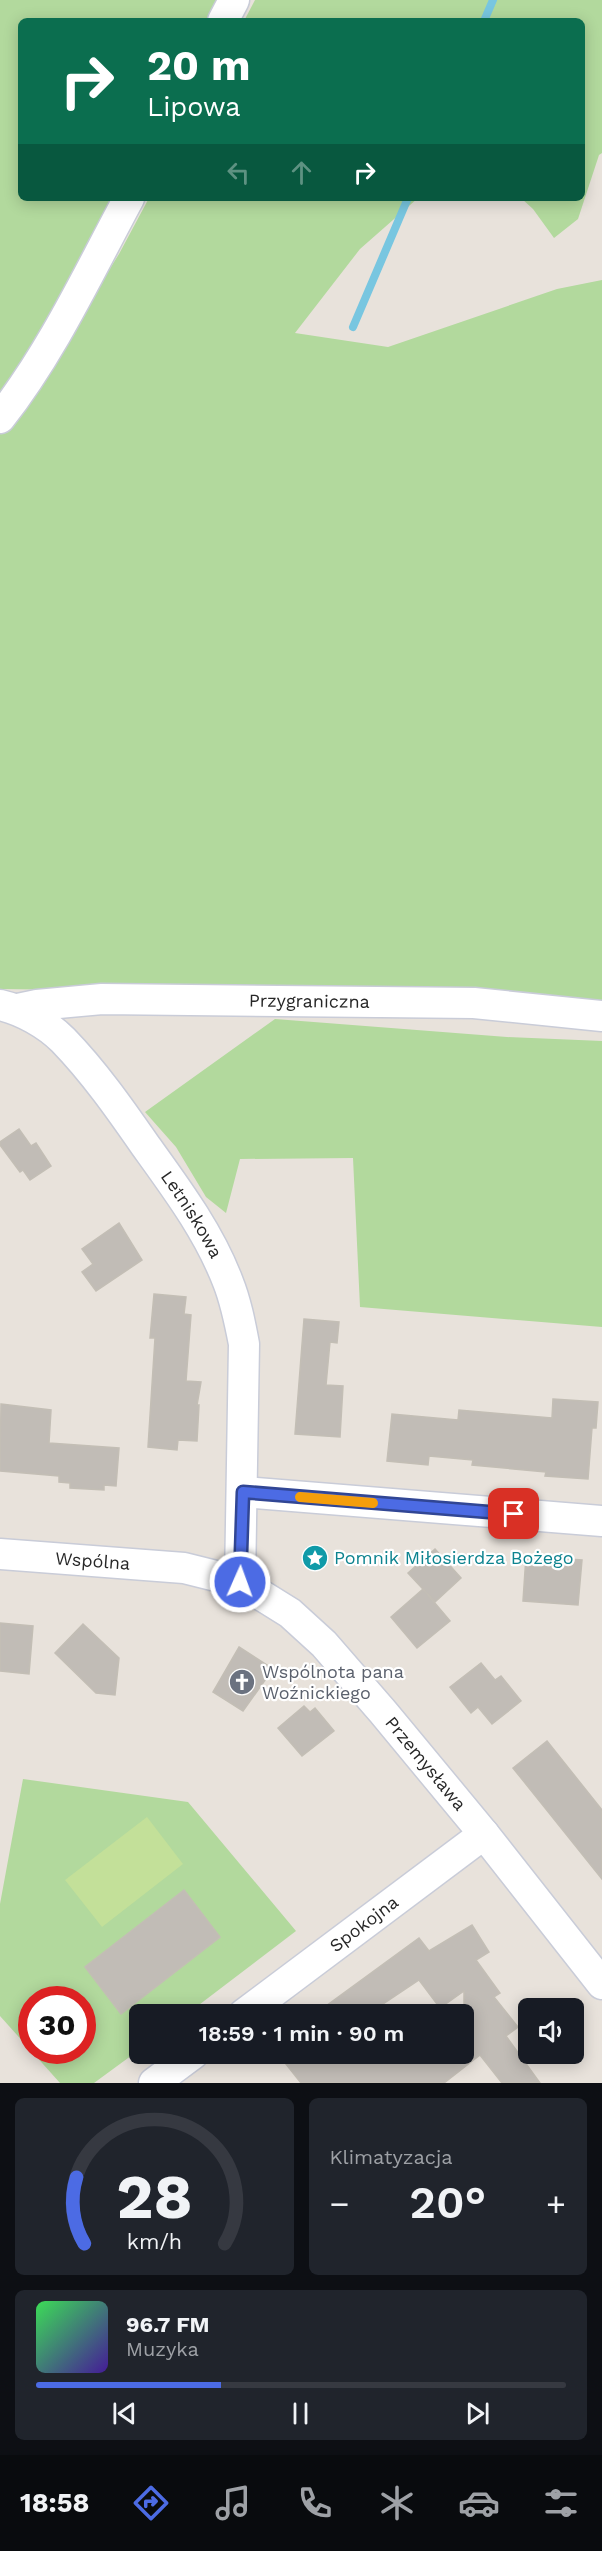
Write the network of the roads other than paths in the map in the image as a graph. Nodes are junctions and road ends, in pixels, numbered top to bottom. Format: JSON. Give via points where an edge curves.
{"nodes":[{"id":1,"x":234,"y":0,"type":"edge"},
{"id":2,"x":225,"y":18,"type":"edge"},
{"id":3,"x":127,"y":201,"type":"edge"},
{"id":4,"x":0,"y":418,"type":"edge"},
{"id":5,"x":9,"y":1007,"type":"edge"},
{"id":6,"x":602,"y":1016,"type":"edge"},
{"id":7,"x":243,"y":1492,"type":"junction"},
{"id":8,"x":602,"y":1521,"type":"edge"},
{"id":9,"x":0,"y":1554,"type":"edge"},
{"id":10,"x":184,"y":1568,"type":"joint"},
{"id":11,"x":240,"y":1582,"type":"junction"},
{"id":12,"x":484,"y":1834,"type":"junction"},
{"id":13,"x":602,"y":1984,"type":"edge"},
{"id":14,"x":257,"y":2004,"type":"edge"},
{"id":15,"x":180,"y":2064,"type":"edge"},
{"id":16,"x":154,"y":2083,"type":"edge"}],
"edges":[{"from":1,"to":2,"type":"street"},
{"from":3,"to":4,"type":"street","via":[[67,313]]},
{"from":5,"to":6,"type":"street","name":"Przygraniczna","via":[[102,999],[474,1003]]},
{"from":5,"to":7,"type":"street","name":"Letniskowa","via":[[62,1039],[120,1109],[182,1196],[228,1281],[244,1344]]},
{"from":7,"to":8,"type":"street"},
{"from":7,"to":11,"type":"street","name":"Letniskowa"},
{"from":9,"to":10,"type":"street","name":"Wspólna"},
{"from":10,"to":11,"type":"street","name":"Przemysława"},
{"from":11,"to":12,"type":"street","name":"Przemysława","via":[[290,1612],[324,1644]]},
{"from":12,"to":13,"type":"street","name":"Przemysława"},
{"from":12,"to":14,"type":"street","name":"Spokojna"},
{"from":15,"to":16,"type":"street"}]}
